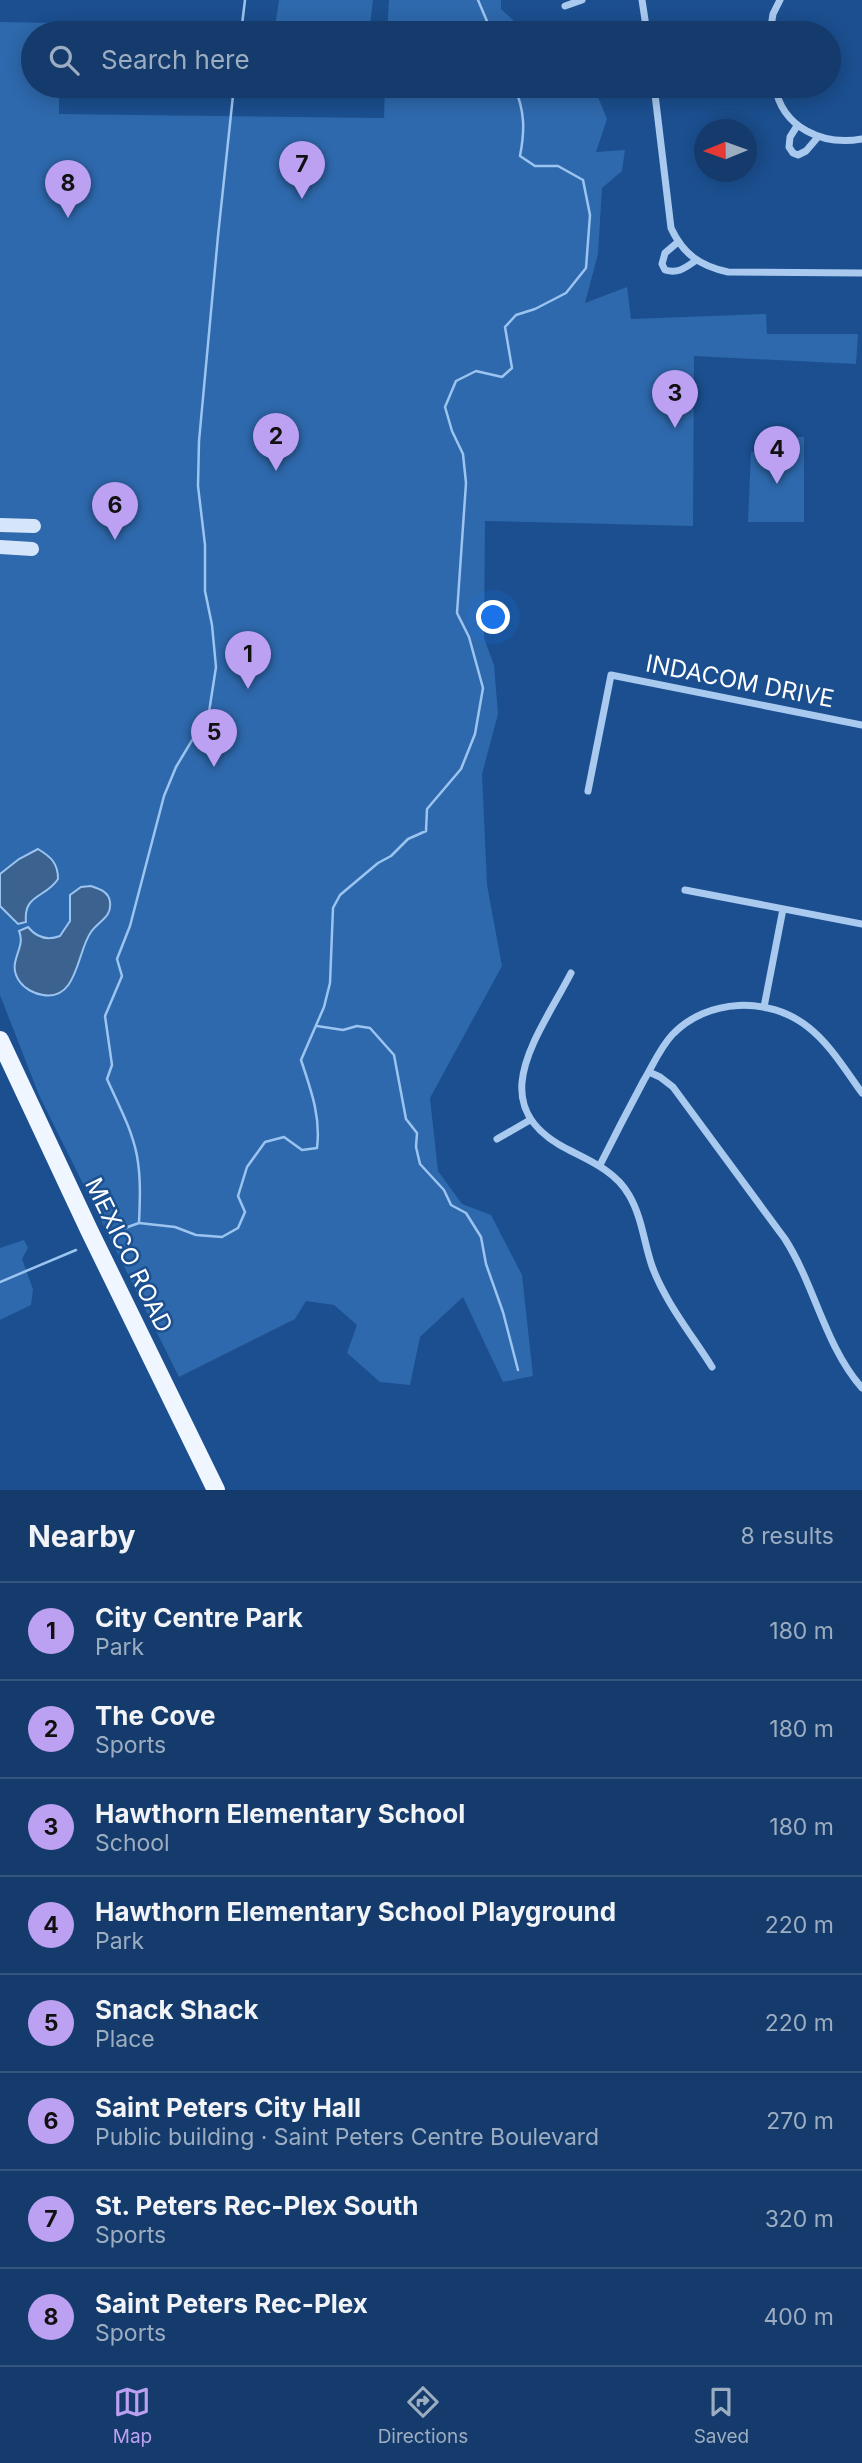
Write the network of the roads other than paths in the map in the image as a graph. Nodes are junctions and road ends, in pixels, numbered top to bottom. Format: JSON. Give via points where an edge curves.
{"nodes":[{"id":1,"x":582,"y":0,"type":"edge"},
{"id":2,"x":642,"y":0,"type":"edge"},
{"id":3,"x":780,"y":0,"type":"edge"},
{"id":4,"x":565,"y":6,"type":"dead end"},
{"id":5,"x":645,"y":21,"type":"edge"},
{"id":6,"x":772,"y":21,"type":"edge"},
{"id":7,"x":654,"y":98,"type":"edge"},
{"id":8,"x":780,"y":98,"type":"edge"},
{"id":9,"x":797,"y":126,"type":"junction"},
{"id":10,"x":818,"y":137,"type":"junction"},
{"id":11,"x":862,"y":139,"type":"edge"},
{"id":12,"x":678,"y":242,"type":"junction"},
{"id":13,"x":695,"y":261,"type":"junction"},
{"id":14,"x":862,"y":273,"type":"edge"},
{"id":15,"x":0,"y":525,"type":"edge"},
{"id":16,"x":34,"y":526,"type":"dead end"},
{"id":17,"x":0,"y":547,"type":"edge"},
{"id":18,"x":32,"y":549,"type":"dead end"},
{"id":19,"x":862,"y":725,"type":"edge"},
{"id":20,"x":588,"y":791,"type":"dead end"},
{"id":21,"x":684,"y":890,"type":"dead end"},
{"id":22,"x":783,"y":909,"type":"junction"},
{"id":23,"x":862,"y":924,"type":"edge"},
{"id":24,"x":571,"y":973,"type":"dead end"},
{"id":25,"x":764,"y":1007,"type":"junction"},
{"id":26,"x":0,"y":1040,"type":"edge"},
{"id":27,"x":649,"y":1072,"type":"junction"},
{"id":28,"x":861,"y":1088,"type":"edge"},
{"id":29,"x":530,"y":1120,"type":"junction"},
{"id":30,"x":497,"y":1139,"type":"dead end"},
{"id":31,"x":600,"y":1165,"type":"junction"},
{"id":32,"x":712,"y":1367,"type":"dead end"},
{"id":33,"x":862,"y":1388,"type":"edge"},
{"id":34,"x":216,"y":1490,"type":"edge"}],
"edges":[{"from":1,"to":4,"type":"street"},
{"from":2,"to":5,"type":"street"},
{"from":3,"to":6,"type":"street"},
{"from":7,"to":12,"type":"street","via":[[668,215]]},
{"from":8,"to":9,"type":"street"},
{"from":9,"to":10,"type":"street"},
{"from":9,"to":10,"type":"street","via":[[790,137],[793,153],[806,151]]},
{"from":10,"to":11,"type":"street"},
{"from":12,"to":13,"type":"street"},
{"from":12,"to":13,"type":"street","via":[[665,253],[665,270],[683,270]]},
{"from":13,"to":14,"type":"street","via":[[728,272]]},
{"from":15,"to":16,"type":"street"},
{"from":17,"to":18,"type":"street"},
{"from":19,"to":20,"type":"street","name":"INDACOM DRIVE","via":[[611,675]]},
{"from":21,"to":22,"type":"street"},
{"from":22,"to":23,"type":"street"},
{"from":22,"to":25,"type":"street"},
{"from":24,"to":29,"type":"street","via":[[523,1067],[520,1085]]},
{"from":25,"to":27,"type":"street","via":[[723,1007],[694,1019],[673,1034]]},
{"from":25,"to":28,"type":"street","via":[[810,1028]]},
{"from":26,"to":34,"type":"main road","name":"MEXICO ROAD"},
{"from":27,"to":31,"type":"street"},
{"from":27,"to":33,"type":"street","via":[[673,1087],[785,1239],[841,1359]]},
{"from":29,"to":30,"type":"street"},
{"from":29,"to":31,"type":"street","via":[[554,1143]]},
{"from":31,"to":32,"type":"street","via":[[629,1194],[664,1291]]}]}
